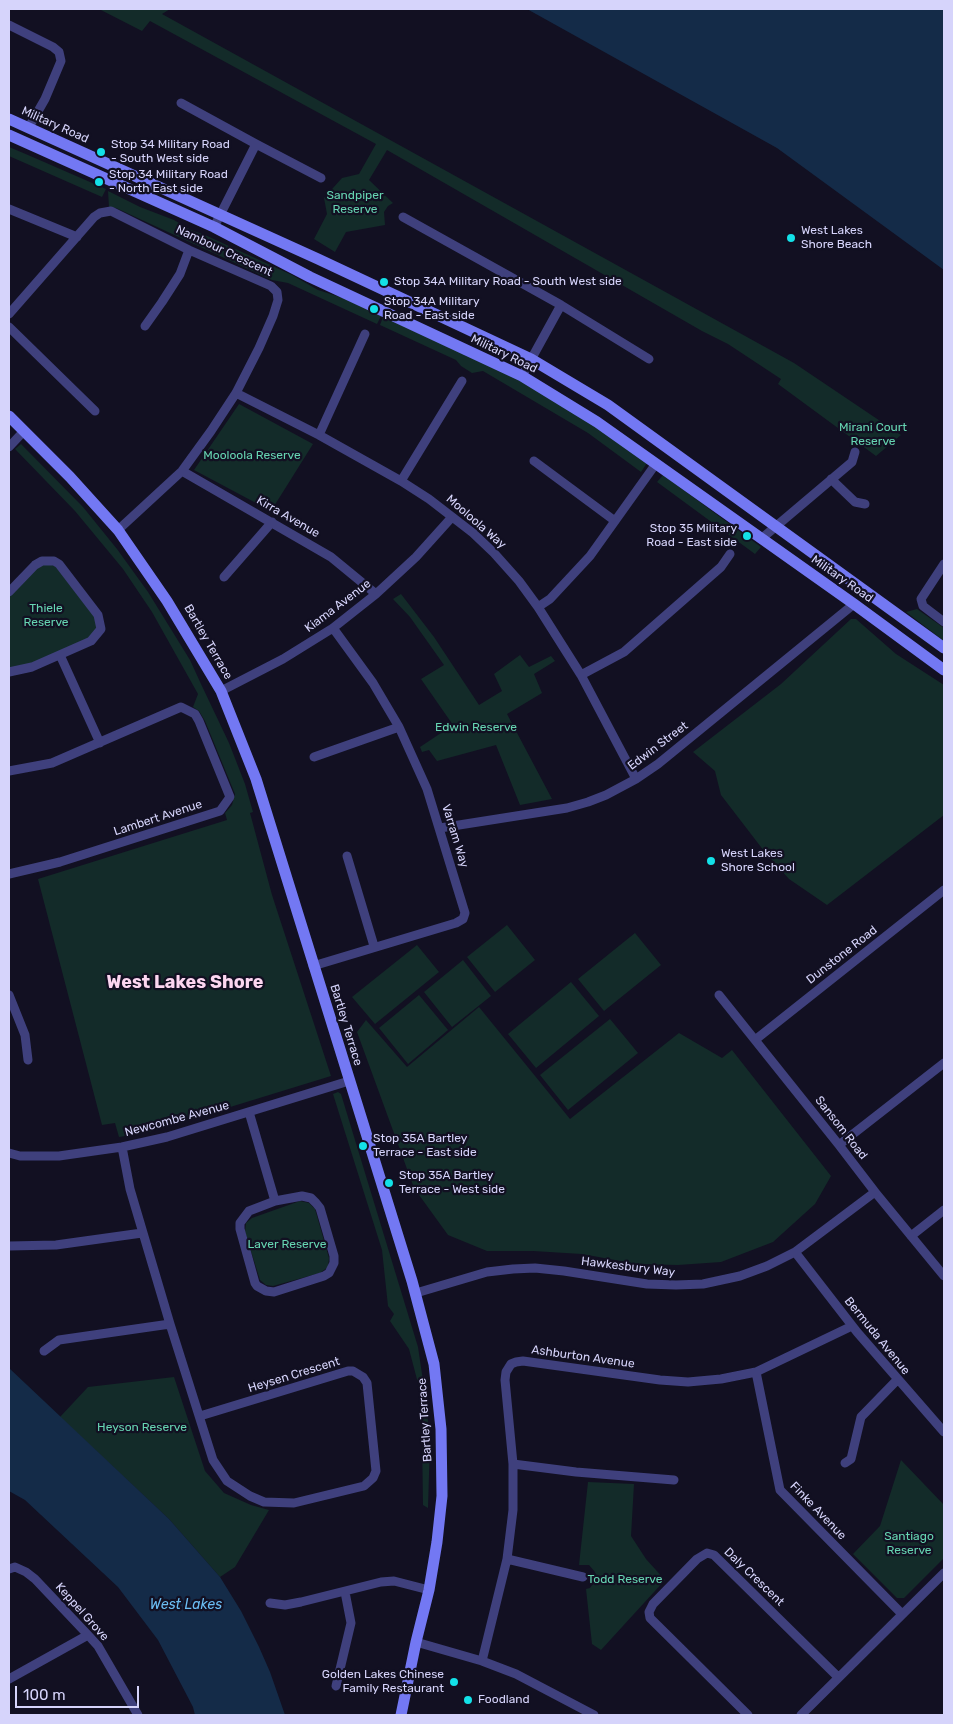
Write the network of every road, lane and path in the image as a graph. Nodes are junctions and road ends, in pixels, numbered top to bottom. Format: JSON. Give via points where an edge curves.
{"nodes":[{"id":1,"x":9,"y":25,"type":"edge"},
{"id":2,"x":181,"y":102,"type":"dead end"},
{"id":3,"x":9,"y":119,"type":"edge"},
{"id":4,"x":29,"y":128,"type":"junction"},
{"id":5,"x":9,"y":135,"type":"edge"},
{"id":6,"x":256,"y":144,"type":"junction"},
{"id":7,"x":321,"y":178,"type":"dead end"},
{"id":8,"x":9,"y":209,"type":"edge"},
{"id":9,"x":220,"y":214,"type":"junction"},
{"id":10,"x":402,"y":217,"type":"dead end"},
{"id":11,"x":214,"y":227,"type":"junction"},
{"id":12,"x":77,"y":237,"type":"junction"},
{"id":13,"x":189,"y":250,"type":"junction"},
{"id":14,"x":561,"y":305,"type":"junction"},
{"id":15,"x":9,"y":314,"type":"edge"},
{"id":16,"x":145,"y":326,"type":"dead end"},
{"id":17,"x":9,"y":327,"type":"edge"},
{"id":18,"x":365,"y":334,"type":"dead end"},
{"id":19,"x":531,"y":359,"type":"junction"},
{"id":20,"x":649,"y":359,"type":"dead end"},
{"id":21,"x":522,"y":376,"type":"junction"},
{"id":22,"x":462,"y":381,"type":"dead end"},
{"id":23,"x":236,"y":393,"type":"junction"},
{"id":24,"x":95,"y":411,"type":"dead end"},
{"id":25,"x":9,"y":416,"type":"edge"},
{"id":26,"x":24,"y":431,"type":"junction"},
{"id":27,"x":319,"y":435,"type":"junction"},
{"id":28,"x":9,"y":447,"type":"edge"},
{"id":29,"x":855,"y":452,"type":"dead end"},
{"id":30,"x":534,"y":461,"type":"dead end"},
{"id":31,"x":655,"y":465,"type":"junction"},
{"id":32,"x":182,"y":471,"type":"junction"},
{"id":33,"x":831,"y":479,"type":"junction"},
{"id":34,"x":401,"y":481,"type":"junction"},
{"id":35,"x":865,"y":504,"type":"dead end"},
{"id":36,"x":452,"y":516,"type":"junction"},
{"id":37,"x":616,"y":521,"type":"junction"},
{"id":38,"x":272,"y":522,"type":"junction"},
{"id":39,"x":775,"y":525,"type":"junction"},
{"id":40,"x":118,"y":530,"type":"junction"},
{"id":41,"x":761,"y":539,"type":"junction"},
{"id":42,"x":730,"y":554,"type":"dead end"},
{"id":43,"x":944,"y":564,"type":"edge"},
{"id":44,"x":224,"y":577,"type":"dead end"},
{"id":45,"x":9,"y":592,"type":"edge"},
{"id":46,"x":376,"y":594,"type":"junction"},
{"id":47,"x":854,"y":604,"type":"junction"},
{"id":48,"x":538,"y":607,"type":"junction"},
{"id":49,"x":944,"y":622,"type":"edge"},
{"id":50,"x":332,"y":628,"type":"junction"},
{"id":51,"x":944,"y":648,"type":"edge"},
{"id":52,"x":60,"y":655,"type":"junction"},
{"id":53,"x":944,"y":670,"type":"edge"},
{"id":54,"x":9,"y":672,"type":"edge"},
{"id":55,"x":581,"y":676,"type":"junction"},
{"id":56,"x":220,"y":691,"type":"junction"},
{"id":57,"x":399,"y":727,"type":"junction"},
{"id":58,"x":100,"y":743,"type":"junction"},
{"id":59,"x":314,"y":756,"type":"dead end"},
{"id":60,"x":9,"y":771,"type":"edge"},
{"id":61,"x":636,"y":779,"type":"junction"},
{"id":62,"x":440,"y":828,"type":"junction"},
{"id":63,"x":347,"y":856,"type":"dead end"},
{"id":64,"x":9,"y":874,"type":"edge"},
{"id":65,"x":944,"y":890,"type":"edge"},
{"id":66,"x":374,"y":946,"type":"junction"},
{"id":67,"x":313,"y":966,"type":"junction"},
{"id":68,"x":9,"y":995,"type":"edge"},
{"id":69,"x":719,"y":995,"type":"dead end"},
{"id":70,"x":755,"y":1040,"type":"junction"},
{"id":71,"x":28,"y":1060,"type":"dead end"},
{"id":72,"x":944,"y":1063,"type":"edge"},
{"id":73,"x":349,"y":1081,"type":"junction"},
{"id":74,"x":249,"y":1112,"type":"junction"},
{"id":75,"x":839,"y":1145,"type":"junction"},
{"id":76,"x":122,"y":1147,"type":"junction"},
{"id":77,"x":9,"y":1153,"type":"edge"},
{"id":78,"x":875,"y":1192,"type":"junction"},
{"id":79,"x":275,"y":1201,"type":"junction"},
{"id":80,"x":944,"y":1210,"type":"edge"},
{"id":81,"x":142,"y":1233,"type":"junction"},
{"id":82,"x":911,"y":1236,"type":"junction"},
{"id":83,"x":9,"y":1246,"type":"edge"},
{"id":84,"x":795,"y":1252,"type":"junction"},
{"id":85,"x":944,"y":1276,"type":"edge"},
{"id":86,"x":416,"y":1293,"type":"junction"},
{"id":87,"x":170,"y":1324,"type":"junction"},
{"id":88,"x":852,"y":1326,"type":"junction"},
{"id":89,"x":44,"y":1351,"type":"dead end"},
{"id":90,"x":756,"y":1372,"type":"junction"},
{"id":91,"x":898,"y":1380,"type":"junction"},
{"id":92,"x":200,"y":1416,"type":"junction"},
{"id":93,"x":944,"y":1432,"type":"edge"},
{"id":94,"x":845,"y":1463,"type":"dead end"},
{"id":95,"x":513,"y":1464,"type":"junction"},
{"id":96,"x":674,"y":1480,"type":"dead end"},
{"id":97,"x":507,"y":1559,"type":"junction"},
{"id":98,"x":9,"y":1569,"type":"edge"},
{"id":99,"x":944,"y":1575,"type":"edge"},
{"id":100,"x":584,"y":1577,"type":"dead end"},
{"id":101,"x":429,"y":1590,"type":"junction"},
{"id":102,"x":345,"y":1592,"type":"junction"},
{"id":103,"x":270,"y":1603,"type":"dead end"},
{"id":104,"x":902,"y":1614,"type":"junction"},
{"id":105,"x":88,"y":1635,"type":"junction"},
{"id":106,"x":416,"y":1642,"type":"junction"},
{"id":107,"x":482,"y":1661,"type":"junction"},
{"id":108,"x":838,"y":1677,"type":"junction"},
{"id":109,"x":9,"y":1679,"type":"edge"},
{"id":110,"x":336,"y":1686,"type":"dead end"},
{"id":111,"x":138,"y":1715,"type":"edge"},
{"id":112,"x":401,"y":1715,"type":"edge"},
{"id":113,"x":594,"y":1715,"type":"edge"},
{"id":114,"x":748,"y":1715,"type":"edge"},
{"id":115,"x":801,"y":1715,"type":"edge"}],
"edges":[{"from":1,"to":4,"type":"street","via":[[53,47],[59,52],[61,61]]},
{"from":2,"to":6,"type":"street"},
{"from":3,"to":4,"type":"main road","name":"Military Road"},
{"from":4,"to":9,"type":"main road","name":"Military Road"},
{"from":5,"to":11,"type":"main road","name":"Military Road"},
{"from":6,"to":7,"type":"street"},
{"from":6,"to":9,"type":"street"},
{"from":8,"to":12,"type":"street"},
{"from":9,"to":11,"type":"street"},
{"from":9,"to":19,"type":"main road","name":"Military Road"},
{"from":10,"to":14,"type":"street"},
{"from":11,"to":21,"type":"main road","name":"Military Road","via":[[310,277]]},
{"from":12,"to":13,"type":"street","name":"Nambour Crescent","via":[[94,217],[111,211]]},
{"from":12,"to":15,"type":"street","name":"Nambour Crescent"},
{"from":13,"to":16,"type":"street","via":[[180,274]]},
{"from":13,"to":23,"type":"street","name":"Nambour Crescent","via":[[271,286],[277,292],[273,316]]},
{"from":14,"to":19,"type":"street"},
{"from":14,"to":20,"type":"street"},
{"from":17,"to":24,"type":"street"},
{"from":18,"to":27,"type":"street"},
{"from":19,"to":21,"type":"street"},
{"from":19,"to":39,"type":"main road","name":"Military Road","via":[[608,405]]},
{"from":21,"to":31,"type":"main road","name":"Military Road","via":[[597,422]]},
{"from":22,"to":34,"type":"street"},
{"from":23,"to":27,"type":"street","name":"Mooloola Way"},
{"from":23,"to":32,"type":"street","name":"Nambour Crescent"},
{"from":25,"to":26,"type":"main road","name":"Bartley Terrace"},
{"from":26,"to":28,"type":"street"},
{"from":26,"to":40,"type":"main road","name":"Bartley Terrace"},
{"from":27,"to":34,"type":"street","name":"Mooloola Way"},
{"from":29,"to":33,"type":"street","via":[[852,462]]},
{"from":30,"to":37,"type":"street"},
{"from":31,"to":37,"type":"street"},
{"from":31,"to":41,"type":"main road","name":"Military Road"},
{"from":32,"to":38,"type":"street","name":"Kirra Avenue"},
{"from":32,"to":40,"type":"street","name":"Nambour Crescent"},
{"from":33,"to":35,"type":"street","via":[[854,502]]},
{"from":33,"to":39,"type":"street"},
{"from":34,"to":36,"type":"street","name":"Mooloola Way"},
{"from":36,"to":46,"type":"street","name":"Kiama Avenue","via":[[416,557]]},
{"from":36,"to":48,"type":"street","name":"Mooloola Way","via":[[494,553]]},
{"from":37,"to":48,"type":"street","via":[[590,556],[550,599]]},
{"from":38,"to":44,"type":"street"},
{"from":38,"to":46,"type":"street","name":"Kirra Avenue","via":[[331,557]]},
{"from":39,"to":41,"type":"street"},
{"from":39,"to":51,"type":"main road","name":"Military Road"},
{"from":40,"to":56,"type":"main road","name":"Bartley Terrace","via":[[168,601]]},
{"from":41,"to":47,"type":"main road","name":"Military Road"},
{"from":42,"to":55,"type":"street","via":[[721,567],[624,652]]},
{"from":43,"to":49,"type":"street","via":[[921,598],[923,606]]},
{"from":45,"to":52,"type":"street","via":[[35,565],[48,560],[59,564],[82,592],[98,615],[101,630],[91,641]]},
{"from":46,"to":50,"type":"street","name":"Kiama Avenue"},
{"from":47,"to":53,"type":"main road","name":"Military Road"},
{"from":47,"to":61,"type":"street","name":"Edwin Street"},
{"from":48,"to":55,"type":"street","name":"Mooloola Way"},
{"from":50,"to":56,"type":"street","name":"Kiama Avenue","via":[[283,659]]},
{"from":50,"to":57,"type":"street","name":"Varram Way","via":[[374,683]]},
{"from":52,"to":54,"type":"street","via":[[32,667]]},
{"from":52,"to":58,"type":"street"},
{"from":55,"to":61,"type":"street","name":"Mooloola Way"},
{"from":56,"to":67,"type":"main road","name":"Bartley Terrace","via":[[256,779]]},
{"from":57,"to":59,"type":"street"},
{"from":57,"to":62,"type":"street","name":"Varram Way","via":[[427,789]]},
{"from":58,"to":60,"type":"street","name":"Lambert Avenue","via":[[52,763]]},
{"from":58,"to":64,"type":"street","name":"Lambert Avenue","via":[[181,707],[189,709],[199,721],[230,797],[220,811],[60,862]]},
{"from":61,"to":62,"type":"street","name":"Edwin Street","via":[[606,795],[574,806]]},
{"from":62,"to":66,"type":"street","name":"Varram Way","via":[[465,913],[463,919]]},
{"from":63,"to":66,"type":"street"},
{"from":65,"to":70,"type":"street","name":"Dunstone Road"},
{"from":66,"to":67,"type":"street","name":"Varram Way"},
{"from":67,"to":73,"type":"main road","name":"Bartley Terrace"},
{"from":68,"to":71,"type":"street","via":[[25,1035]]},
{"from":69,"to":70,"type":"street","name":"Sansom Road"},
{"from":70,"to":75,"type":"street","name":"Sansom Road"},
{"from":72,"to":75,"type":"street"},
{"from":73,"to":74,"type":"street","name":"Newcombe Avenue"},
{"from":73,"to":86,"type":"main road","name":"Bartley Terrace"},
{"from":74,"to":76,"type":"street","name":"Newcombe Avenue"},
{"from":74,"to":79,"type":"street"},
{"from":75,"to":78,"type":"street","name":"Sansom Road"},
{"from":76,"to":77,"type":"street","name":"Newcombe Avenue","via":[[59,1156]]},
{"from":76,"to":81,"type":"street","name":"Heysen Crescent"},
{"from":78,"to":82,"type":"street","name":"Sansom Road"},
{"from":78,"to":84,"type":"street","name":"Hawkesbury Way"},
{"from":79,"to":79,"type":"street","via":[[249,1211],[240,1223],[255,1283],[266,1291],[274,1292],[324,1276],[334,1263],[316,1203],[302,1196]]},
{"from":80,"to":82,"type":"street"},
{"from":81,"to":83,"type":"street","via":[[56,1244]]},
{"from":81,"to":87,"type":"street","name":"Heysen Crescent"},
{"from":82,"to":85,"type":"street","name":"Sansom Road"},
{"from":84,"to":86,"type":"street","name":"Hawkesbury Way","via":[[740,1276],[703,1284],[648,1284],[564,1271],[521,1269],[487,1272]]},
{"from":84,"to":88,"type":"street","name":"Bermuda Avenue"},
{"from":86,"to":101,"type":"main road","name":"Bartley Terrace","via":[[434,1364],[441,1429],[442,1496]]},
{"from":87,"to":89,"type":"street","via":[[59,1340]]},
{"from":87,"to":92,"type":"street","name":"Heysen Crescent"},
{"from":88,"to":90,"type":"street","name":"Ashburton Avenue"},
{"from":88,"to":91,"type":"street","name":"Bermuda Avenue"},
{"from":90,"to":95,"type":"street","name":"Ashburton Avenue","via":[[688,1382],[516,1362],[506,1372],[505,1380]]},
{"from":90,"to":104,"type":"street","name":"Finke Avenue","via":[[780,1490]]},
{"from":91,"to":93,"type":"street","name":"Bermuda Avenue"},
{"from":91,"to":94,"type":"street","via":[[861,1417],[851,1459]]},
{"from":92,"to":92,"type":"street","name":"Heysen Crescent","via":[[213,1460],[227,1481],[264,1502],[294,1503],[364,1486],[376,1471],[367,1383],[353,1371]]},
{"from":95,"to":96,"type":"street"},
{"from":95,"to":97,"type":"street","name":"Ashburton Avenue"},
{"from":97,"to":100,"type":"street"},
{"from":97,"to":107,"type":"street","name":"Ashburton Avenue"},
{"from":98,"to":105,"type":"street","name":"Keppel Grove","via":[[15,1567],[35,1579]]},
{"from":99,"to":104,"type":"street"},
{"from":101,"to":102,"type":"street","via":[[394,1581]]},
{"from":101,"to":106,"type":"main road","name":"Bartley Terrace"},
{"from":102,"to":103,"type":"street","via":[[285,1605]]},
{"from":102,"to":110,"type":"street","via":[[351,1623]]},
{"from":104,"to":108,"type":"street"},
{"from":105,"to":109,"type":"street"},
{"from":105,"to":111,"type":"street","name":"Keppel Grove","via":[[98,1646]]},
{"from":106,"to":107,"type":"street"},
{"from":106,"to":112,"type":"main road","name":"Bartley Terrace"},
{"from":107,"to":113,"type":"street","via":[[540,1686]]},
{"from":108,"to":114,"type":"street","name":"Daly Crescent","via":[[714,1555],[707,1553],[697,1559],[653,1604],[650,1618]]},
{"from":108,"to":115,"type":"street"}]}
